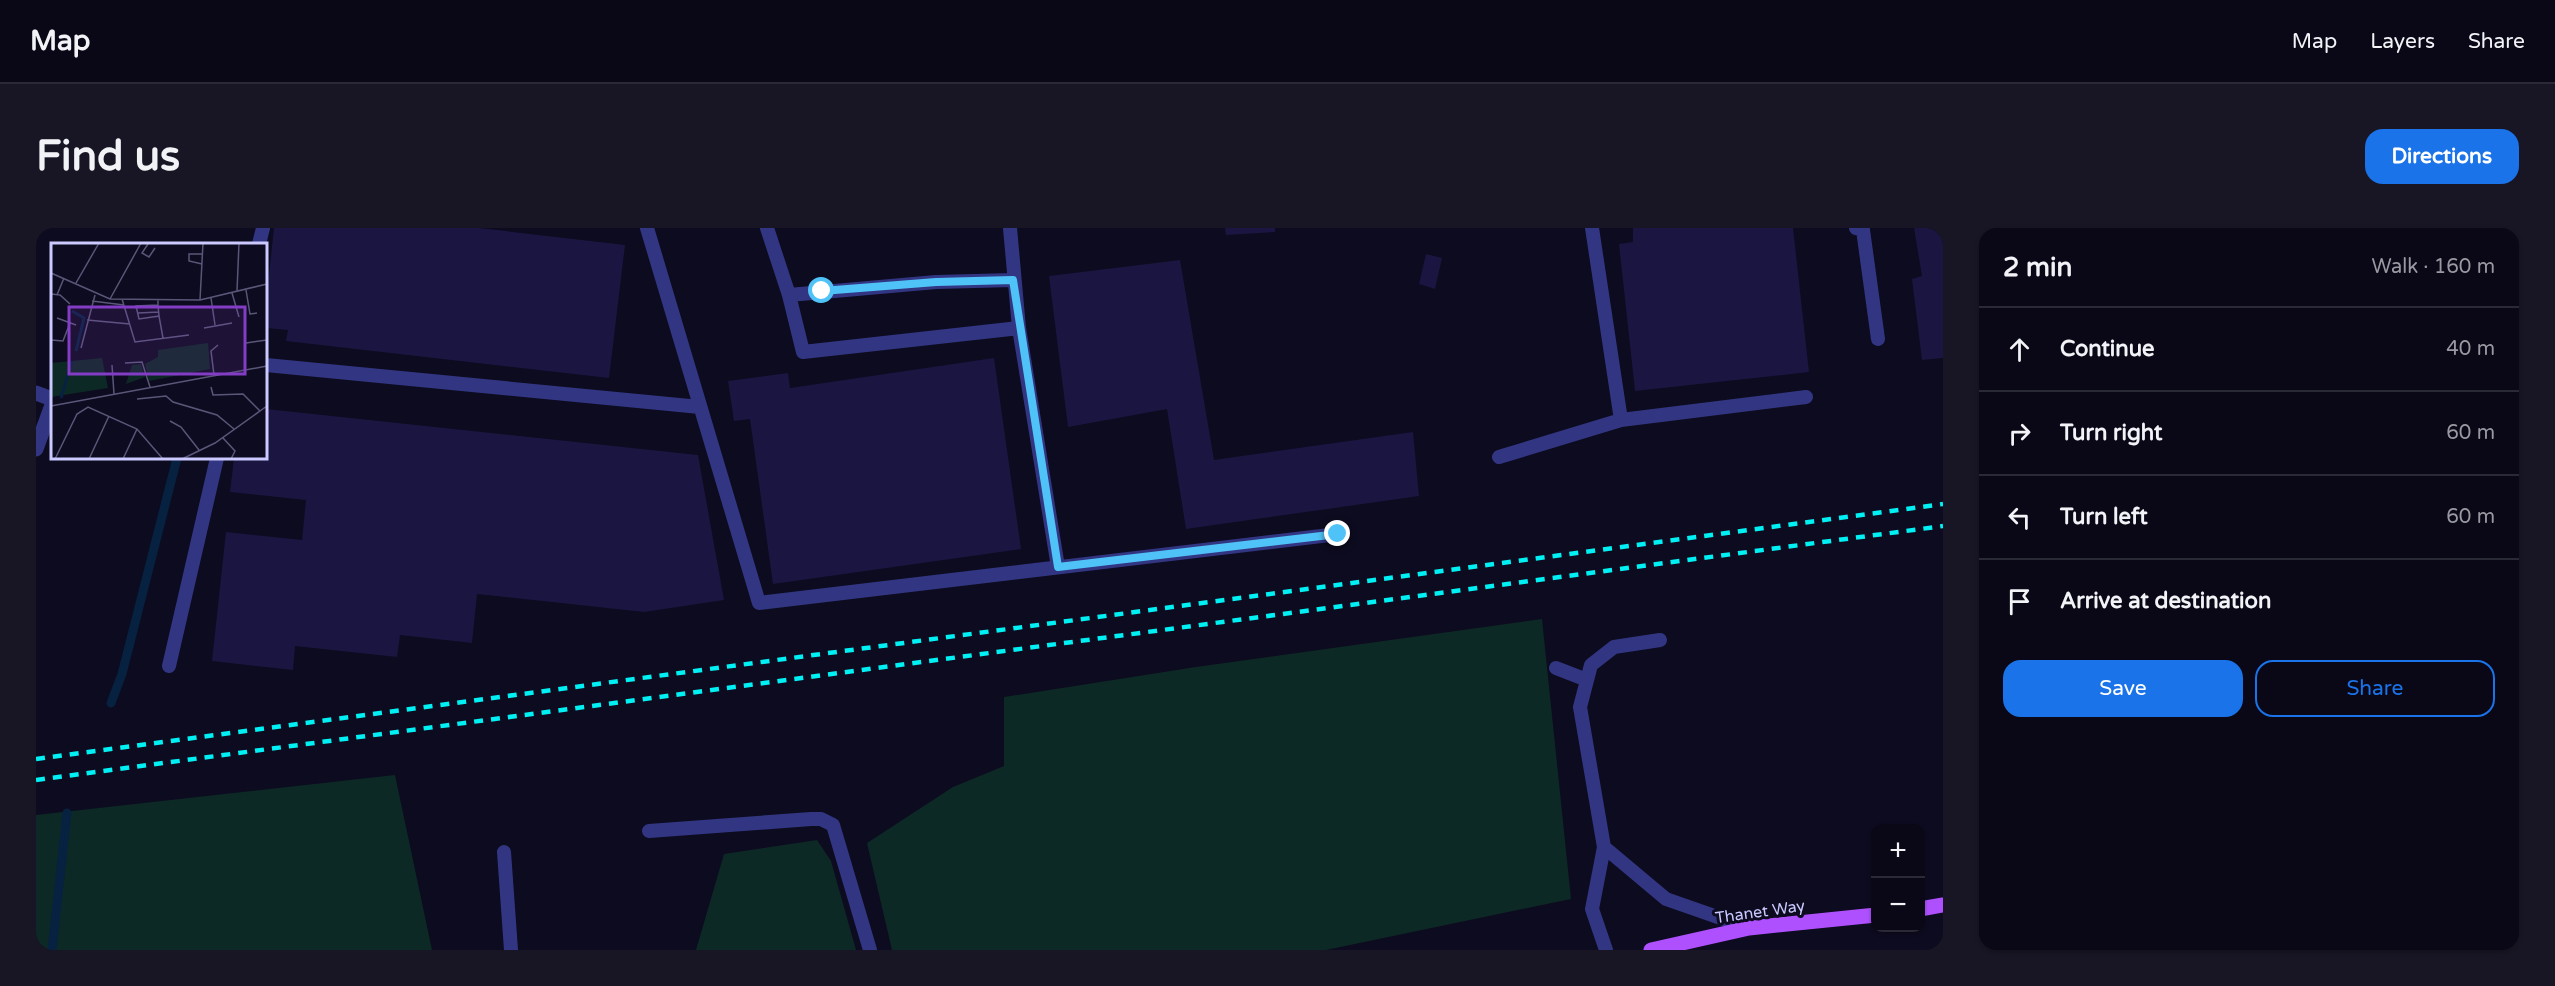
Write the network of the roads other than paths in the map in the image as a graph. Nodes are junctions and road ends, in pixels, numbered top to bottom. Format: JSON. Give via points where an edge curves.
{"nodes":[{"id":1,"x":262,"y":228,"type":"edge"},
{"id":2,"x":647,"y":228,"type":"edge"},
{"id":3,"x":767,"y":228,"type":"edge"},
{"id":4,"x":1010,"y":228,"type":"edge"},
{"id":5,"x":1592,"y":228,"type":"edge"},
{"id":6,"x":1856,"y":228,"type":"edge"},
{"id":7,"x":259,"y":243,"type":"edge"},
{"id":8,"x":1013,"y":280,"type":"junction"},
{"id":9,"x":789,"y":295,"type":"junction"},
{"id":10,"x":1019,"y":328,"type":"junction"},
{"id":11,"x":1878,"y":339,"type":"dead end"},
{"id":12,"x":267,"y":365,"type":"edge"},
{"id":13,"x":36,"y":393,"type":"edge"},
{"id":14,"x":1806,"y":398,"type":"dead end"},
{"id":15,"x":51,"y":399,"type":"edge"},
{"id":16,"x":700,"y":407,"type":"junction"},
{"id":17,"x":51,"y":408,"type":"edge"},
{"id":18,"x":1621,"y":420,"type":"junction"},
{"id":19,"x":36,"y":449,"type":"edge"},
{"id":20,"x":1499,"y":457,"type":"dead end"},
{"id":21,"x":217,"y":459,"type":"edge"},
{"id":22,"x":1338,"y":534,"type":"dead end"},
{"id":23,"x":1058,"y":567,"type":"junction"},
{"id":24,"x":1660,"y":640,"type":"dead end"},
{"id":25,"x":169,"y":666,"type":"dead end"},
{"id":26,"x":1556,"y":668,"type":"dead end"},
{"id":27,"x":1587,"y":680,"type":"junction"},
{"id":28,"x":650,"y":831,"type":"dead end"},
{"id":29,"x":1604,"y":847,"type":"junction"},
{"id":30,"x":504,"y":852,"type":"dead end"},
{"id":31,"x":1943,"y":905,"type":"edge"},
{"id":32,"x":1925,"y":908,"type":"edge"},
{"id":33,"x":1871,"y":915,"type":"edge"},
{"id":34,"x":1749,"y":928,"type":"junction"},
{"id":35,"x":511,"y":950,"type":"edge"},
{"id":36,"x":870,"y":950,"type":"edge"},
{"id":37,"x":1606,"y":950,"type":"edge"},
{"id":38,"x":1651,"y":950,"type":"edge"}],
"edges":[{"from":1,"to":7,"type":"lane"},
{"from":2,"to":16,"type":"lane"},
{"from":3,"to":9,"type":"lane"},
{"from":4,"to":8,"type":"lane"},
{"from":5,"to":18,"type":"lane"},
{"from":6,"to":11,"type":"lane","via":[[1863,230]]},
{"from":8,"to":9,"type":"lane","via":[[936,282]]},
{"from":8,"to":10,"type":"lane"},
{"from":9,"to":10,"type":"lane","via":[[803,352]]},
{"from":10,"to":23,"type":"lane"},
{"from":12,"to":16,"type":"lane"},
{"from":13,"to":15,"type":"street"},
{"from":14,"to":18,"type":"lane"},
{"from":16,"to":23,"type":"lane","via":[[759,603]]},
{"from":17,"to":19,"type":"street"},
{"from":18,"to":20,"type":"lane"},
{"from":21,"to":25,"type":"lane"},
{"from":22,"to":23,"type":"lane"},
{"from":24,"to":27,"type":"lane","via":[[1614,647],[1591,665]]},
{"from":26,"to":27,"type":"lane"},
{"from":27,"to":29,"type":"lane","via":[[1580,707]]},
{"from":28,"to":36,"type":"lane","via":[[811,819],[833,825]]},
{"from":29,"to":34,"type":"lane","via":[[1666,899]]},
{"from":29,"to":37,"type":"lane","via":[[1592,909]]},
{"from":30,"to":35,"type":"lane"},
{"from":31,"to":32,"type":"main road"},
{"from":33,"to":34,"type":"main road","name":"Thanet Way"},
{"from":34,"to":38,"type":"main road","name":"Thanet Way"}]}
